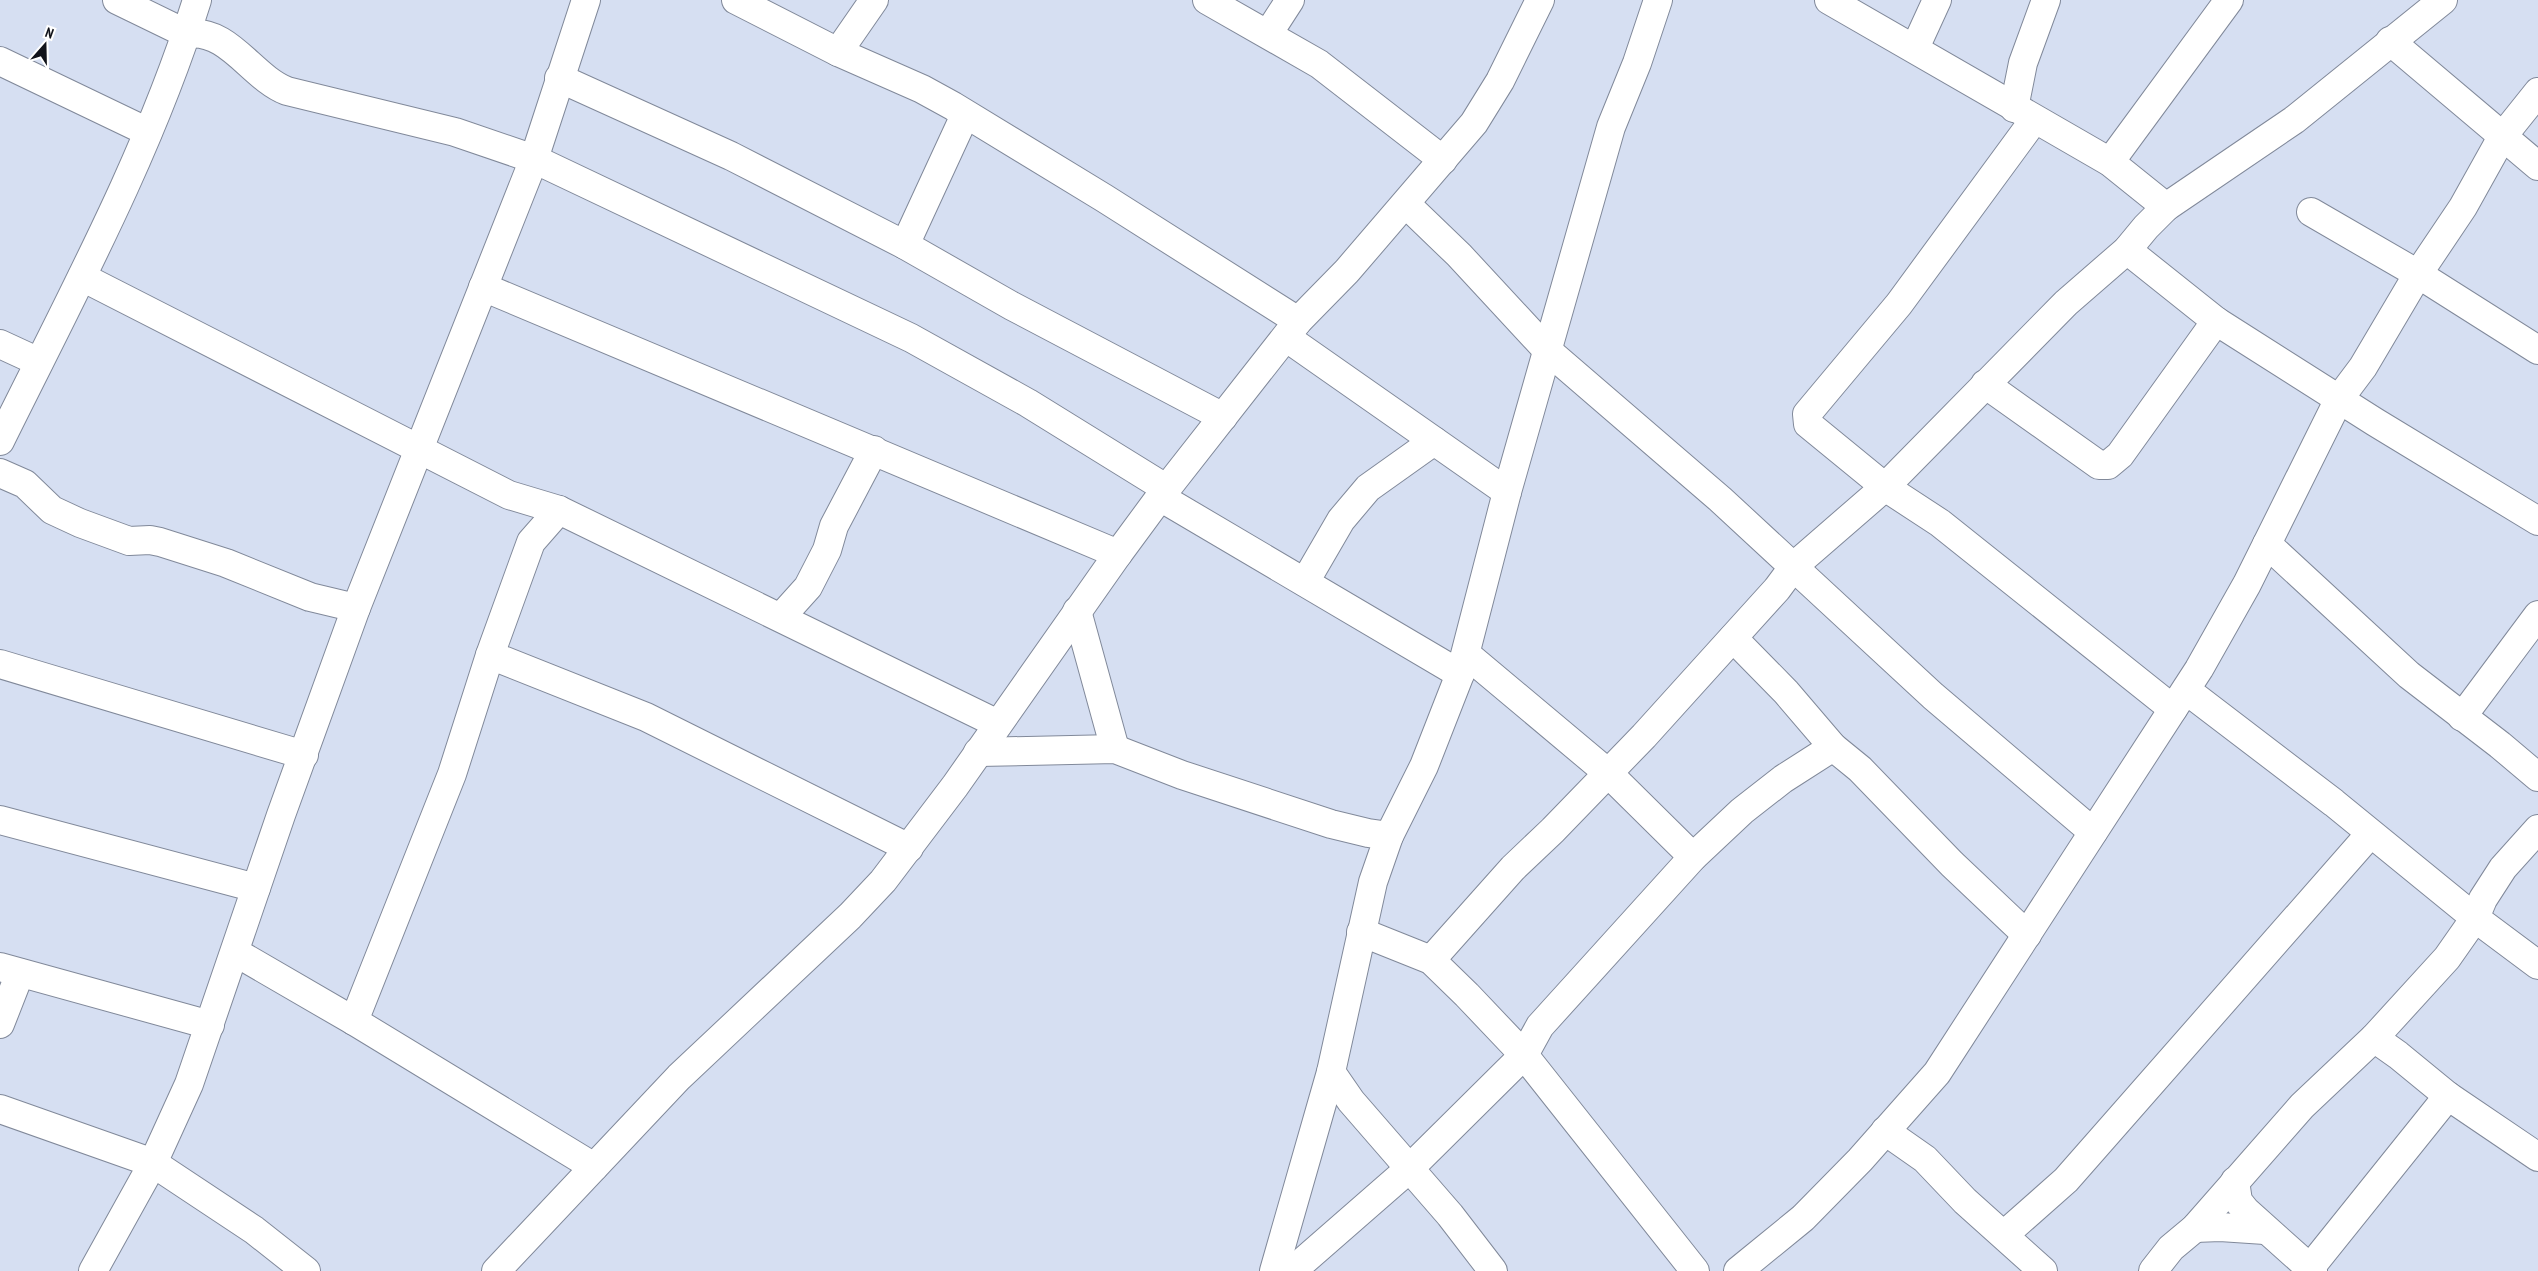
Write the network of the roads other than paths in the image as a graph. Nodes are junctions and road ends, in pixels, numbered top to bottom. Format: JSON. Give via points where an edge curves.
{"nodes":[{"id":1,"x":117,"y":0,"type":"edge"},
{"id":2,"x":197,"y":0,"type":"edge"},
{"id":3,"x":586,"y":0,"type":"edge"},
{"id":4,"x":736,"y":0,"type":"edge"},
{"id":5,"x":874,"y":0,"type":"edge"},
{"id":6,"x":1206,"y":0,"type":"edge"},
{"id":7,"x":1290,"y":0,"type":"edge"},
{"id":8,"x":1540,"y":0,"type":"edge"},
{"id":9,"x":1658,"y":0,"type":"edge"},
{"id":10,"x":1829,"y":0,"type":"edge"},
{"id":11,"x":1937,"y":0,"type":"edge"},
{"id":12,"x":2046,"y":0,"type":"edge"},
{"id":13,"x":2229,"y":0,"type":"edge"},
{"id":14,"x":2443,"y":0,"type":"edge"},
{"id":15,"x":187,"y":34,"type":"junction"},
{"id":16,"x":1268,"y":34,"type":"junction"},
{"id":17,"x":2390,"y":41,"type":"junction"},
{"id":18,"x":1915,"y":48,"type":"junction"},
{"id":19,"x":838,"y":52,"type":"junction"},
{"id":20,"x":0,"y":61,"type":"edge"},
{"id":21,"x":559,"y":78,"type":"junction"},
{"id":22,"x":2538,"y":92,"type":"edge"},
{"id":23,"x":2024,"y":114,"type":"junction"},
{"id":24,"x":965,"y":115,"type":"junction"},
{"id":25,"x":148,"y":132,"type":"junction"},
{"id":26,"x":2502,"y":137,"type":"junction"},
{"id":27,"x":534,"y":158,"type":"junction"},
{"id":28,"x":1443,"y":160,"type":"junction"},
{"id":29,"x":2110,"y":162,"type":"junction"},
{"id":30,"x":2538,"y":166,"type":"edge"},
{"id":31,"x":1406,"y":204,"type":"junction"},
{"id":32,"x":2166,"y":207,"type":"junction"},
{"id":33,"x":2311,"y":212,"type":"dead end"},
{"id":34,"x":905,"y":245,"type":"junction"},
{"id":35,"x":2127,"y":250,"type":"junction"},
{"id":36,"x":2418,"y":274,"type":"junction"},
{"id":37,"x":82,"y":277,"type":"junction"},
{"id":38,"x":483,"y":288,"type":"junction"},
{"id":39,"x":2216,"y":321,"type":"junction"},
{"id":40,"x":1293,"y":330,"type":"junction"},
{"id":41,"x":0,"y":344,"type":"edge"},
{"id":42,"x":1547,"y":350,"type":"junction"},
{"id":43,"x":2538,"y":350,"type":"edge"},
{"id":44,"x":39,"y":362,"type":"junction"},
{"id":45,"x":1985,"y":384,"type":"junction"},
{"id":46,"x":2339,"y":399,"type":"junction"},
{"id":47,"x":1223,"y":417,"type":"junction"},
{"id":48,"x":0,"y":441,"type":"edge"},
{"id":49,"x":1434,"y":441,"type":"junction"},
{"id":50,"x":419,"y":450,"type":"junction"},
{"id":51,"x":874,"y":450,"type":"junction"},
{"id":52,"x":0,"y":473,"type":"edge"},
{"id":53,"x":1885,"y":487,"type":"junction"},
{"id":54,"x":1507,"y":492,"type":"junction"},
{"id":55,"x":1164,"y":493,"type":"junction"},
{"id":56,"x":509,"y":495,"type":"junction"},
{"id":57,"x":559,"y":510,"type":"junction"},
{"id":58,"x":2538,"y":521,"type":"edge"},
{"id":59,"x":531,"y":542,"type":"junction"},
{"id":60,"x":2267,"y":544,"type":"junction"},
{"id":61,"x":1118,"y":554,"type":"junction"},
{"id":62,"x":1794,"y":566,"type":"junction"},
{"id":63,"x":1305,"y":582,"type":"junction"},
{"id":64,"x":356,"y":608,"type":"junction"},
{"id":65,"x":1077,"y":611,"type":"junction"},
{"id":66,"x":2538,"y":614,"type":"edge"},
{"id":67,"x":781,"y":617,"type":"junction"},
{"id":68,"x":1733,"y":638,"type":"junction"},
{"id":69,"x":490,"y":655,"type":"junction"},
{"id":70,"x":0,"y":664,"type":"edge"},
{"id":71,"x":1463,"y":664,"type":"junction"},
{"id":72,"x":2179,"y":699,"type":"junction"},
{"id":73,"x":2462,"y":717,"type":"junction"},
{"id":74,"x":998,"y":724,"type":"junction"},
{"id":75,"x":1833,"y":747,"type":"junction"},
{"id":76,"x":1115,"y":749,"type":"junction"},
{"id":77,"x":978,"y":752,"type":"junction"},
{"id":78,"x":304,"y":755,"type":"junction"},
{"id":79,"x":1608,"y":773,"type":"junction"},
{"id":80,"x":2538,"y":777,"type":"edge"},
{"id":81,"x":0,"y":820,"type":"edge"},
{"id":82,"x":2538,"y":828,"type":"edge"},
{"id":83,"x":2093,"y":832,"type":"junction"},
{"id":84,"x":2370,"y":834,"type":"junction"},
{"id":85,"x":1389,"y":836,"type":"junction"},
{"id":86,"x":909,"y":848,"type":"junction"},
{"id":87,"x":1693,"y":857,"type":"junction"},
{"id":88,"x":256,"y":888,"type":"junction"},
{"id":89,"x":2475,"y":918,"type":"junction"},
{"id":90,"x":1361,"y":932,"type":"junction"},
{"id":91,"x":2027,"y":935,"type":"junction"},
{"id":92,"x":235,"y":952,"type":"junction"},
{"id":93,"x":1431,"y":960,"type":"junction"},
{"id":94,"x":2538,"y":965,"type":"edge"},
{"id":95,"x":10,"y":970,"type":"edge"},
{"id":96,"x":354,"y":1021,"type":"junction"},
{"id":97,"x":0,"y":1024,"type":"edge"},
{"id":98,"x":210,"y":1025,"type":"junction"},
{"id":99,"x":2374,"y":1038,"type":"junction"},
{"id":100,"x":1524,"y":1055,"type":"junction"},
{"id":101,"x":1332,"y":1072,"type":"junction"},
{"id":102,"x":2448,"y":1096,"type":"junction"},
{"id":103,"x":0,"y":1109,"type":"edge"},
{"id":104,"x":1884,"y":1130,"type":"junction"},
{"id":105,"x":2538,"y":1157,"type":"edge"},
{"id":106,"x":154,"y":1163,"type":"junction"},
{"id":107,"x":594,"y":1167,"type":"junction"},
{"id":108,"x":1410,"y":1168,"type":"junction"},
{"id":109,"x":2235,"y":1181,"type":"junction"},
{"id":110,"x":2195,"y":1228,"type":"junction"},
{"id":111,"x":2265,"y":1230,"type":"junction"},
{"id":112,"x":2005,"y":1234,"type":"junction"},
{"id":113,"x":2311,"y":1270,"type":"edge"},
{"id":114,"x":93,"y":1271,"type":"edge"},
{"id":115,"x":306,"y":1271,"type":"edge"},
{"id":116,"x":496,"y":1271,"type":"edge"},
{"id":117,"x":1274,"y":1271,"type":"edge"},
{"id":118,"x":1292,"y":1271,"type":"edge"},
{"id":119,"x":1493,"y":1271,"type":"edge"},
{"id":120,"x":1695,"y":1271,"type":"edge"},
{"id":121,"x":1738,"y":1271,"type":"edge"},
{"id":122,"x":2043,"y":1271,"type":"edge"},
{"id":123,"x":2153,"y":1271,"type":"edge"}],
"edges":[{"from":1,"to":15,"type":"street"},
{"from":2,"to":15,"type":"street"},
{"from":3,"to":21,"type":"street"},
{"from":4,"to":19,"type":"street"},
{"from":5,"to":19,"type":"street"},
{"from":6,"to":16,"type":"street"},
{"from":7,"to":16,"type":"street"},
{"from":8,"to":28,"type":"street","via":[[1500,81],[1474,123]]},
{"from":9,"to":42,"type":"street","via":[[1611,127]]},
{"from":10,"to":18,"type":"street"},
{"from":11,"to":18,"type":"street"},
{"from":12,"to":23,"type":"street","via":[[2023,64]]},
{"from":13,"to":29,"type":"street"},
{"from":14,"to":17,"type":"street"},
{"from":15,"to":25,"type":"street"},
{"from":15,"to":27,"type":"street","via":[[198,32],[217,38],[275,87],[455,132]]},
{"from":16,"to":28,"type":"street","via":[[1319,64]]},
{"from":17,"to":26,"type":"street"},
{"from":17,"to":32,"type":"street","via":[[2294,120]]},
{"from":18,"to":23,"type":"street"},
{"from":19,"to":24,"type":"street","via":[[922,89]]},
{"from":20,"to":25,"type":"street"},
{"from":21,"to":27,"type":"street"},
{"from":21,"to":34,"type":"street","via":[[731,156]]},
{"from":22,"to":26,"type":"street"},
{"from":23,"to":29,"type":"street"},
{"from":23,"to":53,"type":"street","via":[[1899,304],[1808,414],[1808,424]]},
{"from":24,"to":34,"type":"street"},
{"from":24,"to":40,"type":"street","via":[[1104,198]]},
{"from":25,"to":37,"type":"street"},
{"from":26,"to":30,"type":"street"},
{"from":26,"to":36,"type":"street","via":[[2463,207]]},
{"from":27,"to":38,"type":"street"},
{"from":27,"to":55,"type":"street","via":[[911,338],[1028,403]]},
{"from":28,"to":31,"type":"street"},
{"from":29,"to":32,"type":"street"},
{"from":31,"to":40,"type":"street"},
{"from":31,"to":42,"type":"street"},
{"from":32,"to":35,"type":"street"},
{"from":33,"to":36,"type":"street"},
{"from":34,"to":47,"type":"street","via":[[1012,306]]},
{"from":35,"to":39,"type":"street"},
{"from":35,"to":45,"type":"street","via":[[2066,304]]},
{"from":36,"to":43,"type":"street"},
{"from":36,"to":46,"type":"street","via":[[2363,367]]},
{"from":37,"to":44,"type":"street"},
{"from":37,"to":50,"type":"street"},
{"from":38,"to":50,"type":"street"},
{"from":38,"to":51,"type":"street"},
{"from":39,"to":45,"type":"street","via":[[2120,455],[2108,465],[2099,465]]},
{"from":39,"to":46,"type":"street"},
{"from":40,"to":47,"type":"street"},
{"from":40,"to":49,"type":"street"},
{"from":41,"to":44,"type":"street"},
{"from":42,"to":54,"type":"street"},
{"from":42,"to":62,"type":"street"},
{"from":44,"to":48,"type":"street"},
{"from":45,"to":53,"type":"street"},
{"from":46,"to":58,"type":"street"},
{"from":46,"to":60,"type":"street"},
{"from":47,"to":55,"type":"street"},
{"from":49,"to":54,"type":"street"},
{"from":49,"to":63,"type":"street","via":[[1368,488],[1341,520]]},
{"from":50,"to":56,"type":"street"},
{"from":50,"to":64,"type":"street"},
{"from":51,"to":61,"type":"street"},
{"from":51,"to":67,"type":"street","via":[[834,526],[828,550],[808,587]]},
{"from":52,"to":64,"type":"street","via":[[25,484],[52,510],[108,534],[129,541],[160,542],[226,563],[310,597]]},
{"from":53,"to":62,"type":"street"},
{"from":53,"to":72,"type":"street","via":[[1940,523]]},
{"from":54,"to":71,"type":"street"},
{"from":55,"to":61,"type":"street"},
{"from":55,"to":63,"type":"street"},
{"from":56,"to":57,"type":"street"},
{"from":56,"to":59,"type":"street"},
{"from":57,"to":59,"type":"street"},
{"from":57,"to":67,"type":"street"},
{"from":59,"to":69,"type":"street"},
{"from":60,"to":72,"type":"street"},
{"from":60,"to":73,"type":"street","via":[[2409,675]]},
{"from":61,"to":65,"type":"street"},
{"from":62,"to":68,"type":"street"},
{"from":62,"to":83,"type":"street","via":[[1933,696]]},
{"from":63,"to":71,"type":"street"},
{"from":64,"to":78,"type":"street"},
{"from":65,"to":74,"type":"street"},
{"from":65,"to":76,"type":"street"},
{"from":66,"to":73,"type":"street"},
{"from":67,"to":74,"type":"street"},
{"from":68,"to":75,"type":"street","via":[[1786,692]]},
{"from":68,"to":79,"type":"street"},
{"from":69,"to":86,"type":"street","via":[[646,717]]},
{"from":69,"to":96,"type":"street","via":[[452,774]]},
{"from":70,"to":78,"type":"street"},
{"from":71,"to":79,"type":"street"},
{"from":71,"to":85,"type":"street","via":[[1424,766]]},
{"from":72,"to":83,"type":"street"},
{"from":72,"to":84,"type":"street","via":[[2334,803]]},
{"from":73,"to":80,"type":"street"},
{"from":74,"to":77,"type":"street"},
{"from":75,"to":87,"type":"street","via":[[1783,779],[1742,811]]},
{"from":75,"to":91,"type":"street","via":[[1860,769],[1952,864]]},
{"from":76,"to":77,"type":"street"},
{"from":76,"to":85,"type":"street","via":[[1182,775],[1331,824]]},
{"from":77,"to":86,"type":"street"},
{"from":78,"to":88,"type":"street"},
{"from":79,"to":87,"type":"street"},
{"from":79,"to":93,"type":"street","via":[[1513,868]]},
{"from":81,"to":88,"type":"street"},
{"from":82,"to":89,"type":"street","via":[[2503,868]]},
{"from":83,"to":91,"type":"street"},
{"from":84,"to":89,"type":"street"},
{"from":84,"to":112,"type":"street","via":[[2066,1180]]},
{"from":85,"to":90,"type":"street"},
{"from":86,"to":107,"type":"street","via":[[883,882],[850,916],[679,1077]]},
{"from":87,"to":100,"type":"street","via":[[1540,1026]]},
{"from":88,"to":92,"type":"street"},
{"from":89,"to":94,"type":"street"},
{"from":89,"to":99,"type":"street","via":[[2447,958]]},
{"from":90,"to":93,"type":"street"},
{"from":90,"to":101,"type":"street"},
{"from":91,"to":104,"type":"street","via":[[1937,1073]]},
{"from":92,"to":96,"type":"street"},
{"from":92,"to":98,"type":"street"},
{"from":93,"to":100,"type":"street","via":[[1468,994]]},
{"from":95,"to":97,"type":"street"},
{"from":95,"to":98,"type":"street"},
{"from":96,"to":107,"type":"street"},
{"from":98,"to":106,"type":"street","via":[[189,1084]]},
{"from":99,"to":102,"type":"street"},
{"from":99,"to":109,"type":"street","via":[[2302,1106]]},
{"from":100,"to":108,"type":"street"},
{"from":100,"to":120,"type":"street"},
{"from":101,"to":108,"type":"street","via":[[1351,1101]]},
{"from":101,"to":117,"type":"street"},
{"from":102,"to":105,"type":"street"},
{"from":102,"to":113,"type":"street"},
{"from":103,"to":106,"type":"street"},
{"from":104,"to":112,"type":"street","via":[[1925,1159],[1965,1201]]},
{"from":104,"to":121,"type":"street","via":[[1860,1160],[1803,1218]]},
{"from":106,"to":114,"type":"street"},
{"from":106,"to":115,"type":"street","via":[[254,1230]]},
{"from":107,"to":116,"type":"street"},
{"from":108,"to":118,"type":"street"},
{"from":108,"to":119,"type":"street"},
{"from":109,"to":110,"type":"street"},
{"from":109,"to":111,"type":"street","via":[[2238,1201]]},
{"from":110,"to":111,"type":"street","via":[[2220,1226]]},
{"from":110,"to":123,"type":"street","via":[[2171,1248]]},
{"from":111,"to":113,"type":"street"},
{"from":112,"to":122,"type":"street"}]}
